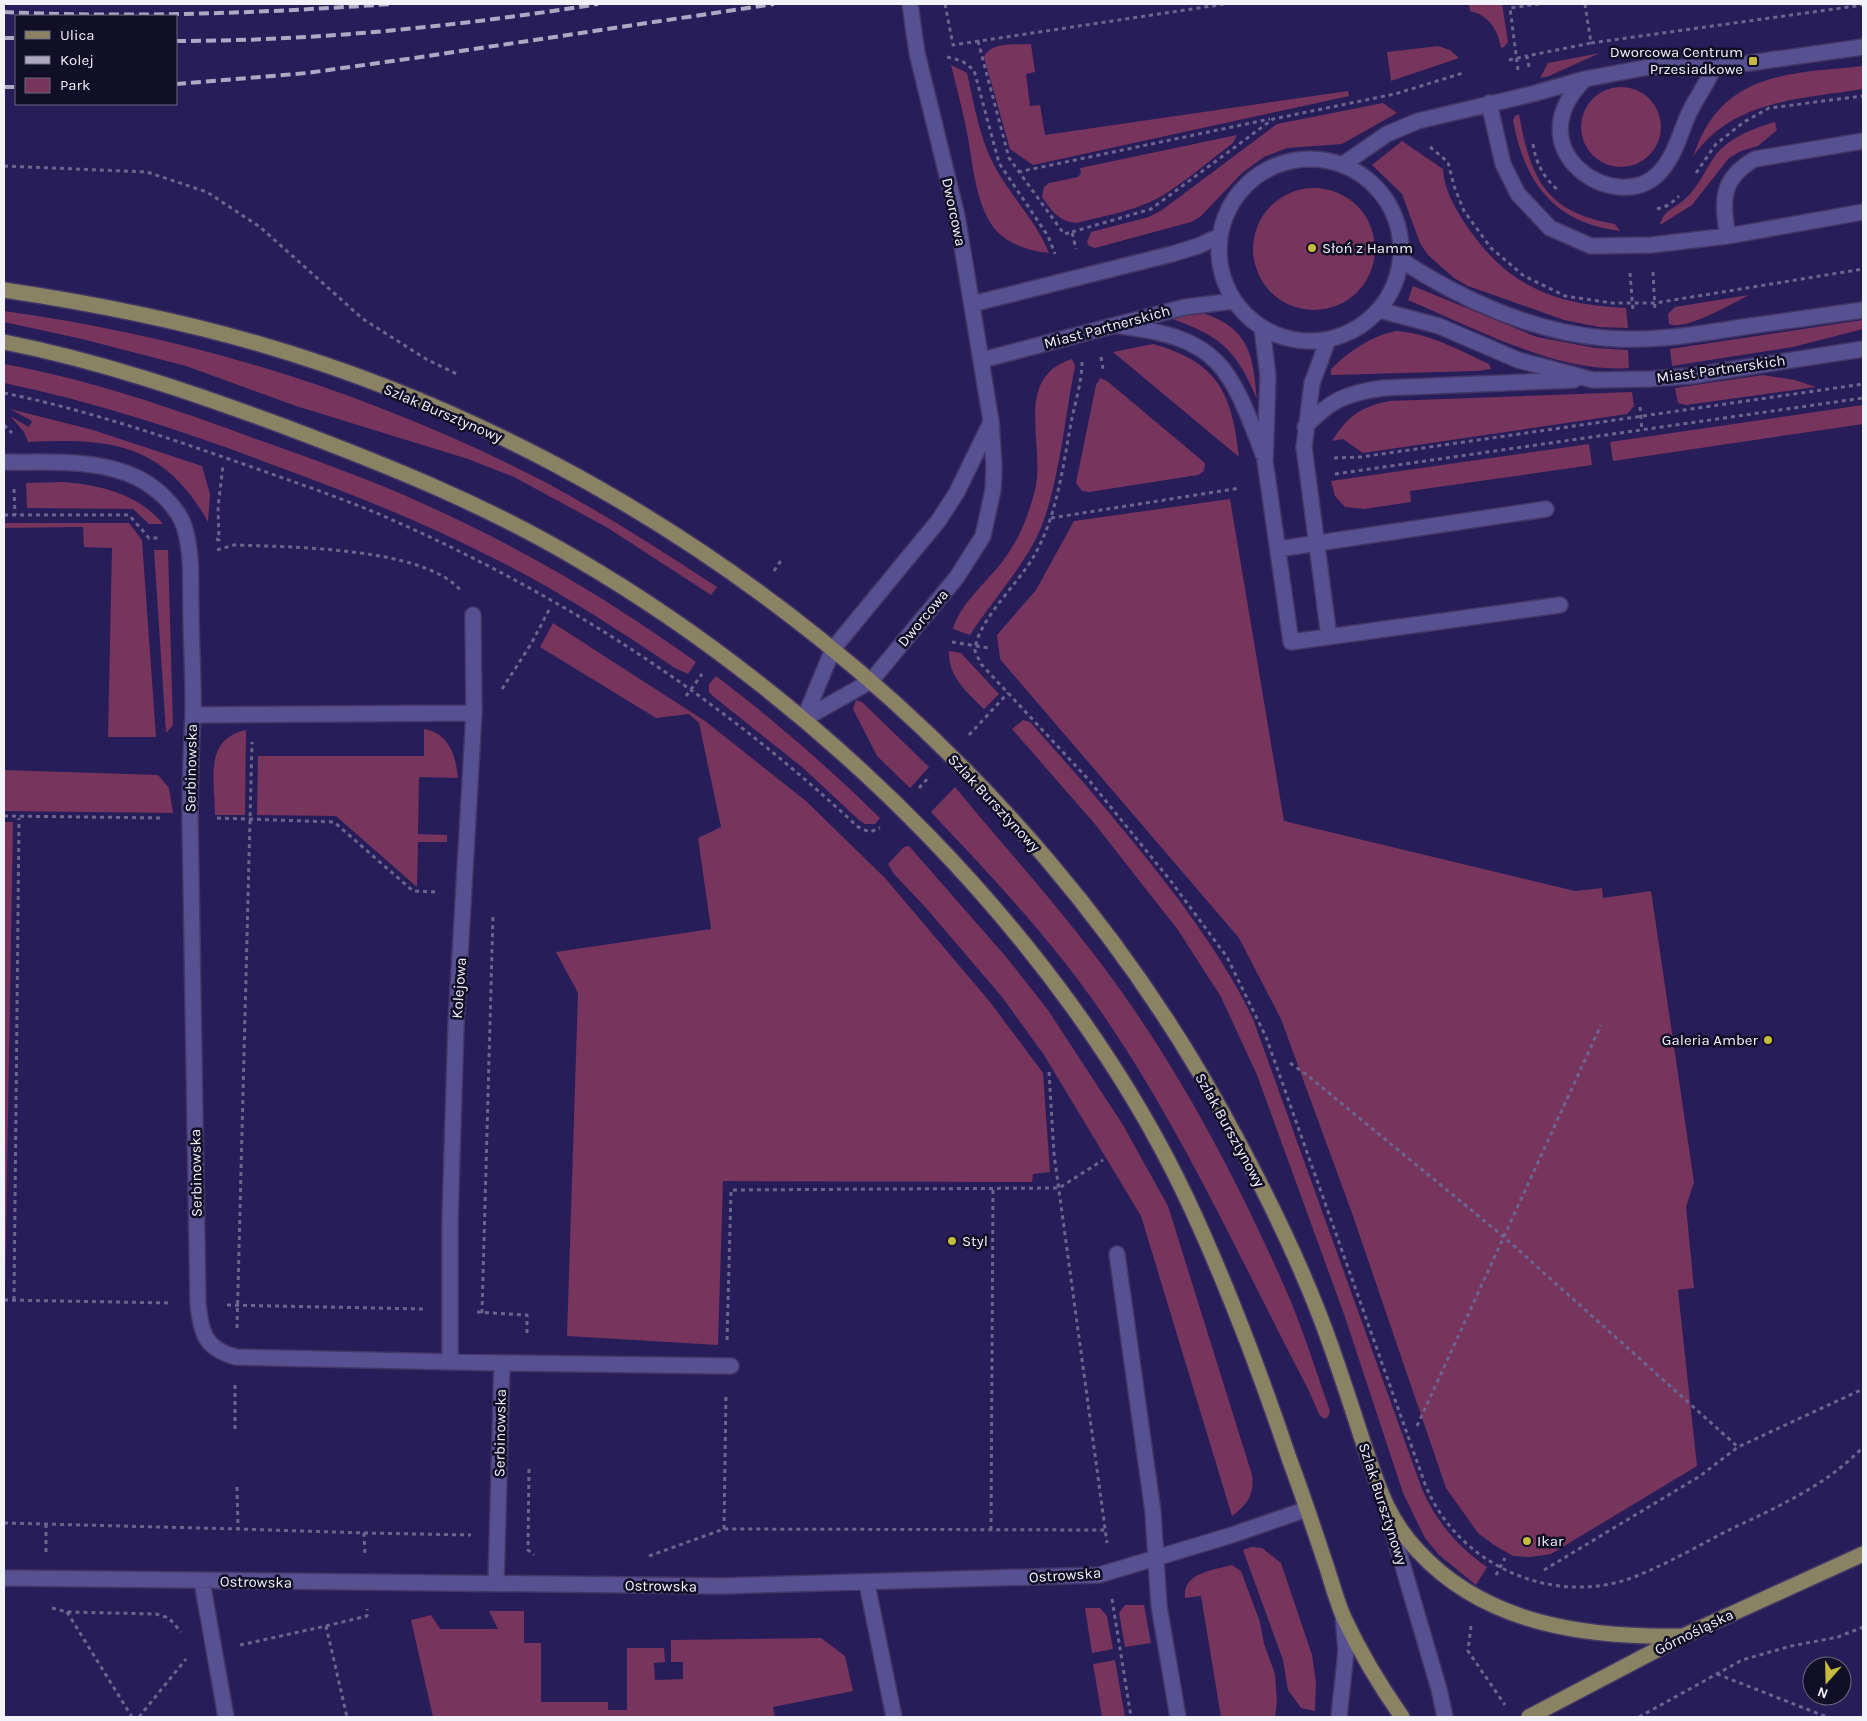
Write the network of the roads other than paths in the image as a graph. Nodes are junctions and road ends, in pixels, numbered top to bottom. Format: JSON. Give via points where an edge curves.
{"nodes":[{"id":1,"x":910,"y":4,"type":"edge"},
{"id":2,"x":1863,"y":47,"type":"edge"},
{"id":3,"x":1714,"y":68,"type":"junction"},
{"id":4,"x":1585,"y":78,"type":"junction"},
{"id":5,"x":1489,"y":103,"type":"junction"},
{"id":6,"x":1863,"y":140,"type":"edge"},
{"id":7,"x":1342,"y":164,"type":"junction"},
{"id":8,"x":1863,"y":212,"type":"edge"},
{"id":9,"x":1220,"y":236,"type":"junction"},
{"id":10,"x":1728,"y":236,"type":"junction"},
{"id":11,"x":1401,"y":260,"type":"junction"},
{"id":12,"x":4,"y":290,"type":"edge"},
{"id":13,"x":1234,"y":301,"type":"junction"},
{"id":14,"x":972,"y":304,"type":"junction"},
{"id":15,"x":1379,"y":310,"type":"junction"},
{"id":16,"x":1863,"y":310,"type":"edge"},
{"id":17,"x":1111,"y":325,"type":"junction"},
{"id":18,"x":1262,"y":328,"type":"junction"},
{"id":19,"x":1328,"y":340,"type":"junction"},
{"id":20,"x":4,"y":342,"type":"edge"},
{"id":21,"x":1863,"y":349,"type":"edge"},
{"id":22,"x":982,"y":360,"type":"junction"},
{"id":23,"x":1592,"y":380,"type":"junction"},
{"id":24,"x":991,"y":421,"type":"junction"},
{"id":25,"x":1305,"y":427,"type":"junction"},
{"id":26,"x":1265,"y":461,"type":"junction"},
{"id":27,"x":4,"y":462,"type":"edge"},
{"id":28,"x":1546,"y":509,"type":"dead end"},
{"id":29,"x":1316,"y":544,"type":"junction"},
{"id":30,"x":1278,"y":549,"type":"junction"},
{"id":31,"x":1560,"y":605,"type":"dead end"},
{"id":32,"x":474,"y":615,"type":"road end"},
{"id":33,"x":1329,"y":637,"type":"junction"},
{"id":34,"x":833,"y":649,"type":"junction"},
{"id":35,"x":871,"y":681,"type":"junction"},
{"id":36,"x":474,"y":714,"type":"junction"},
{"id":37,"x":193,"y":715,"type":"junction"},
{"id":38,"x":804,"y":719,"type":"junction"},
{"id":39,"x":1117,"y":1254,"type":"dead end"},
{"id":40,"x":450,"y":1362,"type":"junction"},
{"id":41,"x":502,"y":1363,"type":"junction"},
{"id":42,"x":729,"y":1367,"type":"road end"},
{"id":43,"x":1307,"y":1509,"type":"junction"},
{"id":44,"x":1387,"y":1511,"type":"junction"},
{"id":45,"x":1863,"y":1554,"type":"edge"},
{"id":46,"x":1156,"y":1558,"type":"junction"},
{"id":47,"x":4,"y":1578,"type":"edge"},
{"id":48,"x":202,"y":1582,"type":"junction"},
{"id":49,"x":496,"y":1584,"type":"junction"},
{"id":50,"x":867,"y":1584,"type":"junction"},
{"id":51,"x":1343,"y":1616,"type":"junction"},
{"id":52,"x":1683,"y":1636,"type":"junction"},
{"id":53,"x":226,"y":1717,"type":"edge"},
{"id":54,"x":894,"y":1717,"type":"edge"},
{"id":55,"x":1178,"y":1717,"type":"edge"},
{"id":56,"x":1339,"y":1717,"type":"edge"},
{"id":57,"x":1402,"y":1717,"type":"edge"},
{"id":58,"x":1445,"y":1717,"type":"edge"},
{"id":59,"x":1529,"y":1717,"type":"edge"}],
"edges":[{"from":1,"to":14,"type":"street","name":"Dworcowa","via":[[917,53],[957,216]]},
{"from":2,"to":3,"type":"street"},
{"from":3,"to":4,"type":"street","via":[[1649,67]]},
{"from":3,"to":4,"type":"street","via":[[1690,110],[1672,156],[1658,174],[1641,183],[1620,187],[1601,183],[1579,171],[1565,153],[1558,135],[1570,94]]},
{"from":4,"to":5,"type":"street"},
{"from":5,"to":7,"type":"street","via":[[1387,134]]},
{"from":5,"to":10,"type":"street","via":[[1503,164],[1518,194],[1550,228],[1591,246],[1651,245]]},
{"from":6,"to":10,"type":"street","via":[[1756,159],[1746,164],[1730,180],[1725,194],[1724,216]]},
{"from":7,"to":9,"type":"street","via":[[1316,159],[1289,161],[1264,171],[1243,188],[1228,210]]},
{"from":7,"to":11,"type":"street","via":[[1381,193],[1394,213],[1401,236]]},
{"from":8,"to":10,"type":"street"},
{"from":9,"to":13,"type":"street","via":[[1219,259],[1224,281]]},
{"from":9,"to":14,"type":"street","via":[[1172,254]]},
{"from":11,"to":15,"type":"street","via":[[1397,278]]},
{"from":11,"to":16,"type":"street","via":[[1445,286],[1496,309],[1570,333],[1604,338],[1685,336]]},
{"from":12,"to":34,"type":"main road","name":"Szlak Bursztynowy","via":[[145,314],[267,346],[406,395],[477,425],[624,504],[730,572]]},
{"from":13,"to":17,"type":"street","name":"Miast Partnerskich","via":[[1185,306]]},
{"from":13,"to":18,"type":"street"},
{"from":14,"to":22,"type":"street","name":"Dworcowa"},
{"from":15,"to":19,"type":"street","via":[[1347,334]]},
{"from":15,"to":23,"type":"street","name":"Miast Partnerskich","via":[[1439,326],[1518,360]]},
{"from":17,"to":22,"type":"street","name":"Miast Partnerskich"},
{"from":17,"to":26,"type":"street","via":[[1177,336],[1217,361],[1242,400]]},
{"from":18,"to":19,"type":"street","via":[[1305,342]]},
{"from":18,"to":26,"type":"street","via":[[1268,376]]},
{"from":19,"to":25,"type":"street","via":[[1312,383]]},
{"from":20,"to":38,"type":"main road","via":[[105,365],[165,384],[367,457],[464,500],[577,559],[649,604],[718,651]]},
{"from":21,"to":23,"type":"street","name":"Miast Partnerskich","via":[[1690,376]]},
{"from":22,"to":24,"type":"street","name":"Dworcowa"},
{"from":23,"to":25,"type":"street","via":[[1360,391],[1321,410]]},
{"from":24,"to":34,"type":"street","via":[[957,492],[939,520]]},
{"from":24,"to":35,"type":"street","name":"Dworcowa","via":[[993,490],[983,536],[957,577]]},
{"from":25,"to":29,"type":"street","via":[[1304,447]]},
{"from":26,"to":30,"type":"street"},
{"from":27,"to":37,"type":"street","name":"Serbinowska","via":[[89,464],[115,469],[158,491],[174,507],[184,526],[189,558]]},
{"from":28,"to":29,"type":"street"},
{"from":29,"to":30,"type":"street"},
{"from":29,"to":33,"type":"street"},
{"from":30,"to":33,"type":"street","via":[[1291,642]]},
{"from":31,"to":33,"type":"street"},
{"from":32,"to":36,"type":"street","name":"Kolejowa"},
{"from":34,"to":35,"type":"main road","name":"Szlak Bursztynowy"},
{"from":34,"to":38,"type":"street"},
{"from":35,"to":38,"type":"street","name":"Dworcowa"},
{"from":35,"to":44,"type":"main road","name":"Szlak Bursztynowy","via":[[950,755],[1028,838],[1082,903],[1182,1044],[1252,1166],[1290,1246],[1320,1318]]},
{"from":36,"to":37,"type":"street"},
{"from":36,"to":40,"type":"street","name":"Kolejowa","via":[[456,1035]]},
{"from":37,"to":40,"type":"street","name":"Serbinowska","via":[[190,818],[200,1327],[208,1342],[221,1353],[236,1357]]},
{"from":38,"to":43,"type":"main road","via":[[897,804],[978,892],[1033,956],[1117,1075],[1155,1137],[1193,1214],[1246,1338]]},
{"from":39,"to":46,"type":"street","via":[[1153,1512]]},
{"from":40,"to":41,"type":"street","name":"Serbinowska"},
{"from":41,"to":42,"type":"street"},
{"from":41,"to":49,"type":"street","name":"Serbinowska"},
{"from":43,"to":46,"type":"street","name":"Ostrowska"},
{"from":43,"to":51,"type":"main road"},
{"from":44,"to":52,"type":"main road","via":[[1417,1550],[1448,1579],[1509,1613],[1546,1624],[1636,1637]]},
{"from":44,"to":58,"type":"street","name":"Szlak Bursztynowy","via":[[1440,1689]]},
{"from":45,"to":52,"type":"main road","name":"Górnośląska"},
{"from":46,"to":50,"type":"street","name":"Ostrowska","via":[[1099,1575]]},
{"from":46,"to":55,"type":"street","via":[[1159,1606]]},
{"from":47,"to":48,"type":"street","name":"Ostrowska"},
{"from":48,"to":49,"type":"street","name":"Ostrowska"},
{"from":48,"to":53,"type":"street"},
{"from":49,"to":50,"type":"street","name":"Ostrowska"},
{"from":50,"to":54,"type":"street"},
{"from":51,"to":56,"type":"street","via":[[1346,1650]]},
{"from":51,"to":57,"type":"main road"},
{"from":52,"to":59,"type":"main road","name":"Górnośląska"}]}
